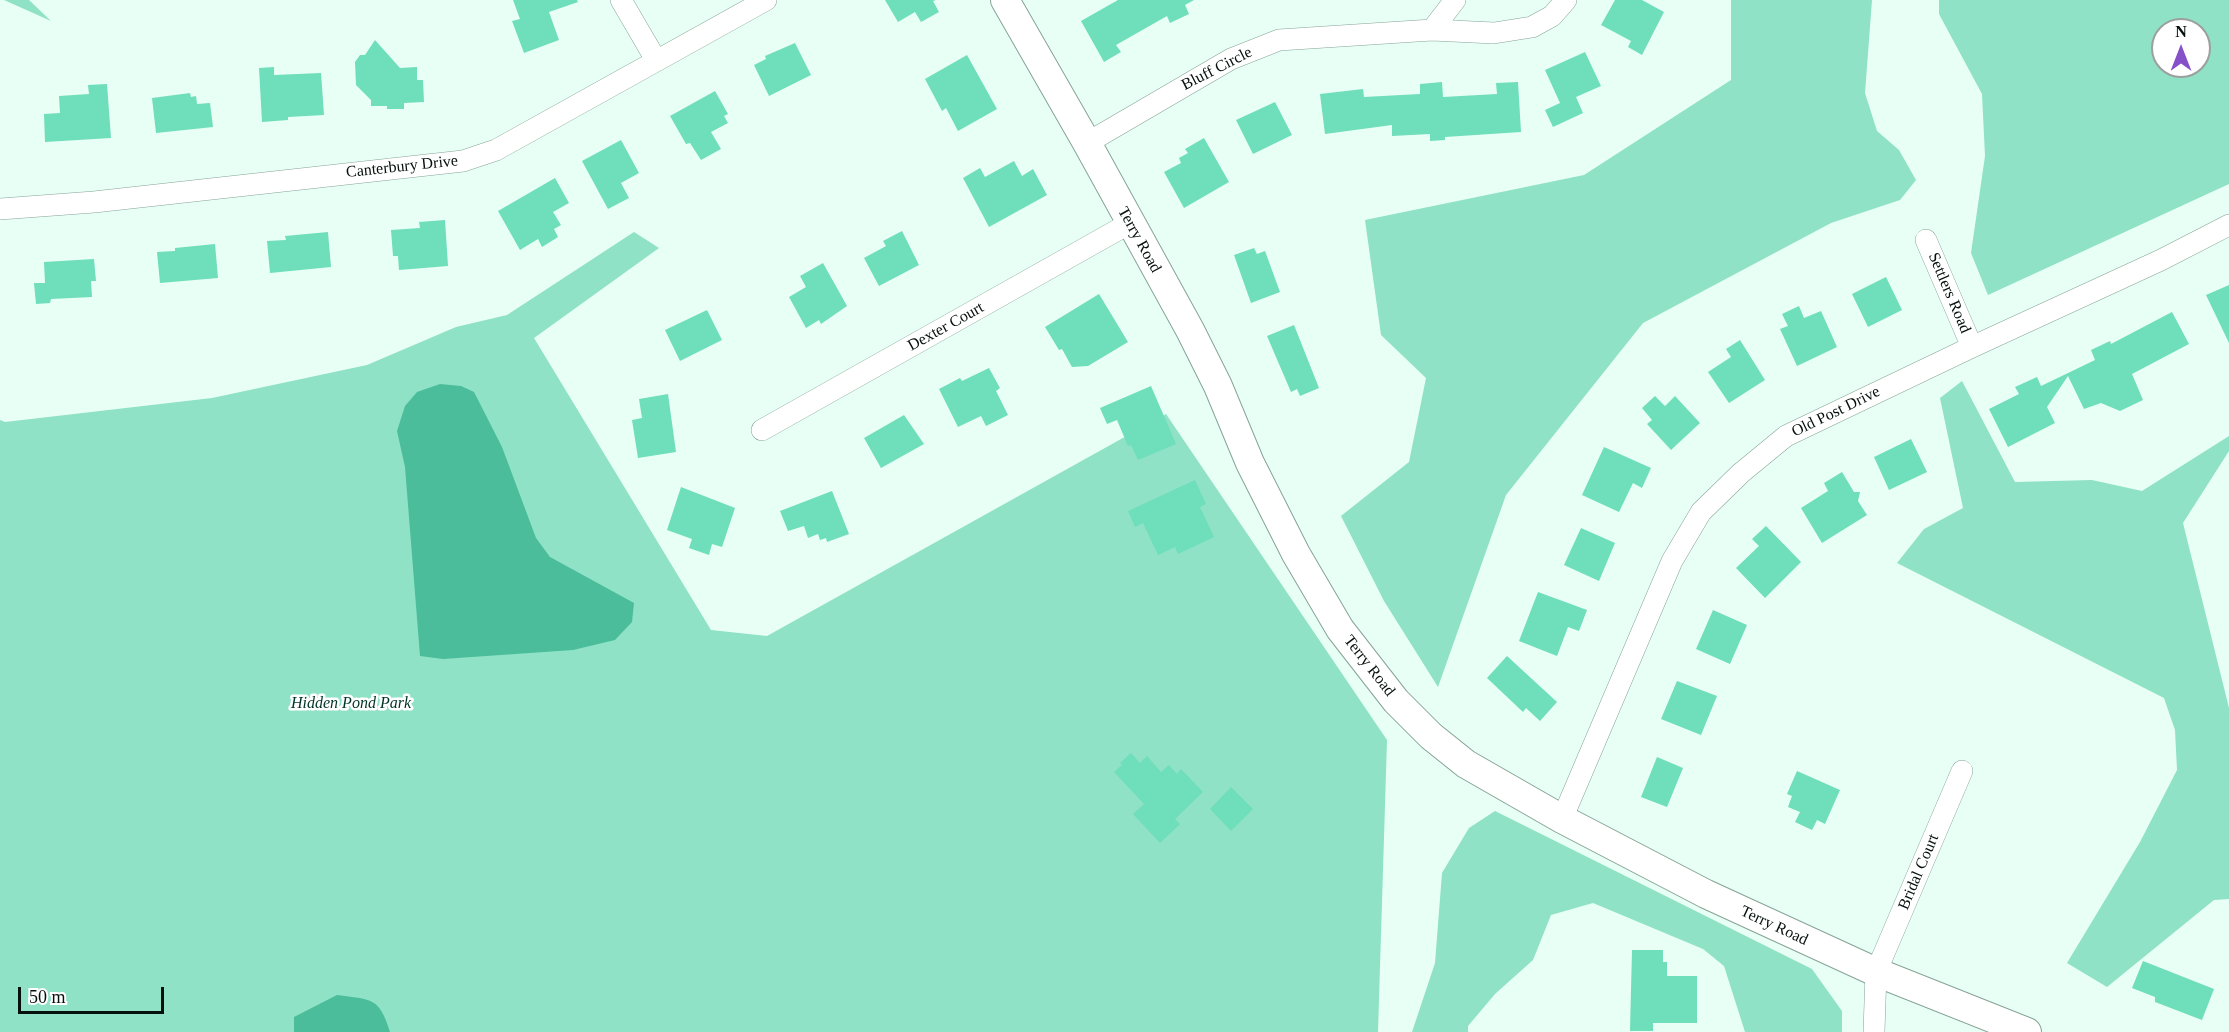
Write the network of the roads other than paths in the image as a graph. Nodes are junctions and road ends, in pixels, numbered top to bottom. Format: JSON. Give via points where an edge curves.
{"nodes":[{"id":1,"x":621,"y":0,"type":"edge"},
{"id":2,"x":766,"y":0,"type":"edge"},
{"id":3,"x":1005,"y":0,"type":"edge"},
{"id":4,"x":1455,"y":0,"type":"edge"},
{"id":5,"x":1566,"y":0,"type":"edge"},
{"id":6,"x":1432,"y":30,"type":"junction"},
{"id":7,"x":656,"y":60,"type":"junction"},
{"id":8,"x":1087,"y":143,"type":"junction"},
{"id":9,"x":0,"y":209,"type":"edge"},
{"id":10,"x":1130,"y":223,"type":"junction"},
{"id":11,"x":2229,"y":225,"type":"edge"},
{"id":12,"x":1926,"y":240,"type":"dead end"},
{"id":13,"x":1972,"y":346,"type":"junction"},
{"id":14,"x":762,"y":430,"type":"dead end"},
{"id":15,"x":1962,"y":771,"type":"dead end"},
{"id":16,"x":1562,"y":819,"type":"junction"},
{"id":17,"x":1876,"y":972,"type":"junction"},
{"id":18,"x":1874,"y":1032,"type":"edge"},
{"id":19,"x":2027,"y":1032,"type":"edge"}],
"edges":[{"from":1,"to":7,"type":"street"},
{"from":2,"to":7,"type":"street","name":"Canterbury Drive"},
{"from":3,"to":8,"type":"street","name":"Terry Road"},
{"from":4,"to":6,"type":"street"},
{"from":5,"to":6,"type":"street","name":"Bluff Circle","via":[[1552,16],[1532,27],[1494,33]]},
{"from":6,"to":8,"type":"street","name":"Bluff Circle","via":[[1279,40],[1231,58]]},
{"from":7,"to":9,"type":"street","name":"Canterbury Drive","via":[[496,150],[463,161]]},
{"from":8,"to":10,"type":"street","name":"Terry Road"},
{"from":10,"to":14,"type":"street","name":"Dexter Court"},
{"from":10,"to":16,"type":"street","name":"Terry Road","via":[[1195,339],[1296,554],[1340,629],[1396,700],[1431,736],[1466,764]]},
{"from":11,"to":13,"type":"street","name":"Old Post Drive"},
{"from":12,"to":13,"type":"street","name":"Settlers Road"},
{"from":13,"to":16,"type":"street","name":"Old Post Drive","via":[[1786,436],[1701,512],[1672,561]]},
{"from":15,"to":17,"type":"street","name":"Bridal Court"},
{"from":16,"to":17,"type":"street","name":"Terry Road","via":[[1706,894]]},
{"from":17,"to":18,"type":"street"},
{"from":17,"to":19,"type":"street","name":"Terry Road"}]}
